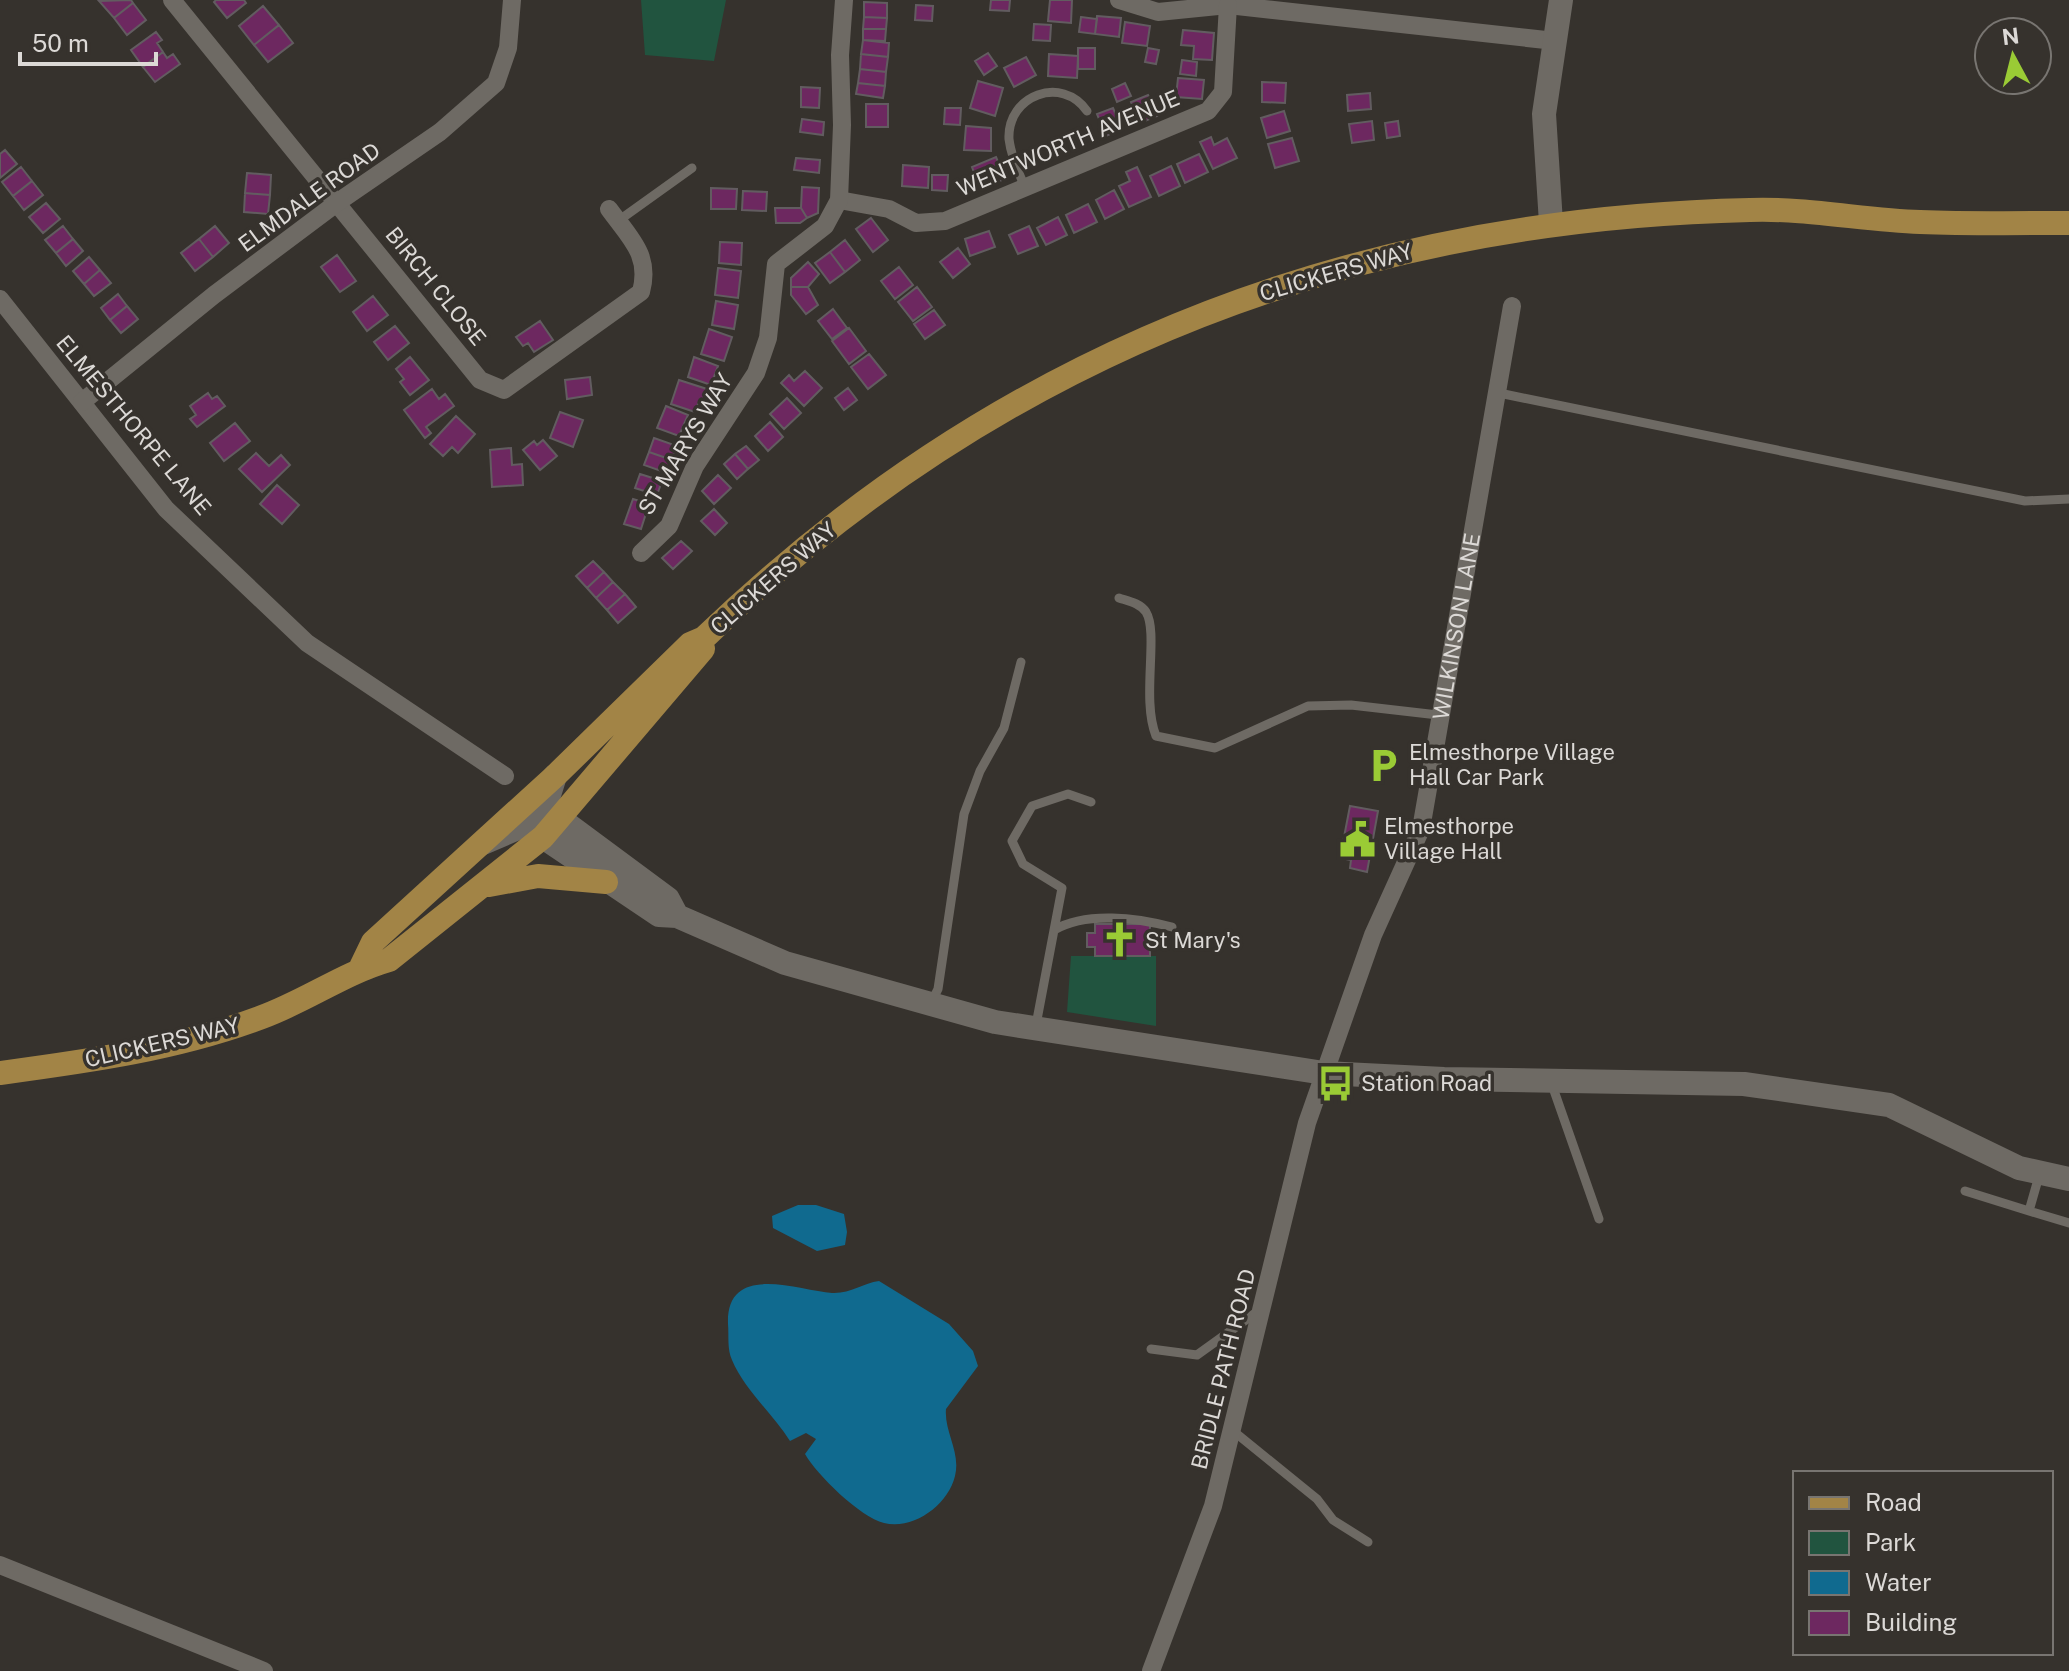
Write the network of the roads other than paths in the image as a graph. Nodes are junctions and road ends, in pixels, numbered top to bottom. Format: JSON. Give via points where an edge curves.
{"nodes":[{"id":1,"x":172,"y":0,"type":"edge"},
{"id":2,"x":512,"y":0,"type":"edge"},
{"id":3,"x":844,"y":0,"type":"edge"},
{"id":4,"x":1119,"y":0,"type":"edge"},
{"id":5,"x":1561,"y":0,"type":"edge"},
{"id":6,"x":1228,"y":5,"type":"junction"},
{"id":7,"x":1555,"y":41,"type":"junction"},
{"id":8,"x":1087,"y":111,"type":"dead end"},
{"id":9,"x":692,"y":168,"type":"dead end"},
{"id":10,"x":1025,"y":187,"type":"junction"},
{"id":11,"x":839,"y":200,"type":"junction"},
{"id":12,"x":338,"y":202,"type":"junction"},
{"id":13,"x":614,"y":215,"type":"joint"},
{"id":14,"x":1551,"y":223,"type":"junction"},
{"id":15,"x":2069,"y":223,"type":"edge"},
{"id":16,"x":0,"y":299,"type":"edge"},
{"id":17,"x":1512,"y":306,"type":"dead end"},
{"id":18,"x":1499,"y":393,"type":"junction"},
{"id":19,"x":82,"y":402,"type":"junction"},
{"id":20,"x":2069,"y":499,"type":"edge"},
{"id":21,"x":641,"y":553,"type":"dead end"},
{"id":22,"x":1119,"y":598,"type":"dead end"},
{"id":23,"x":704,"y":638,"type":"junction"},
{"id":24,"x":1021,"y":662,"type":"dead end"},
{"id":25,"x":1438,"y":715,"type":"junction"},
{"id":26,"x":505,"y":776,"type":"dead end"},
{"id":27,"x":555,"y":776,"type":"junction"},
{"id":28,"x":1091,"y":802,"type":"dead end"},
{"id":29,"x":548,"y":825,"type":"junction"},
{"id":30,"x":483,"y":844,"type":"junction"},
{"id":31,"x":606,"y":882,"type":"junction"},
{"id":32,"x":484,"y":887,"type":"junction"},
{"id":33,"x":677,"y":916,"type":"junction"},
{"id":34,"x":1172,"y":927,"type":"dead end"},
{"id":35,"x":1054,"y":930,"type":"junction"},
{"id":36,"x":360,"y":969,"type":"junction"},
{"id":37,"x":931,"y":1004,"type":"junction"},
{"id":38,"x":1035,"y":1028,"type":"junction"},
{"id":39,"x":0,"y":1073,"type":"edge"},
{"id":40,"x":1324,"y":1073,"type":"junction"},
{"id":41,"x":1551,"y":1082,"type":"junction"},
{"id":42,"x":2040,"y":1173,"type":"junction"},
{"id":43,"x":2069,"y":1179,"type":"edge"},
{"id":44,"x":1965,"y":1191,"type":"dead end"},
{"id":45,"x":2029,"y":1211,"type":"junction"},
{"id":46,"x":1599,"y":1219,"type":"dead end"},
{"id":47,"x":2069,"y":1223,"type":"edge"},
{"id":48,"x":1264,"y":1308,"type":"junction"},
{"id":49,"x":1151,"y":1349,"type":"dead end"},
{"id":50,"x":1232,"y":1430,"type":"junction"},
{"id":51,"x":1368,"y":1542,"type":"dead end"},
{"id":52,"x":0,"y":1565,"type":"edge"},
{"id":53,"x":264,"y":1671,"type":"edge"},
{"id":54,"x":1151,"y":1671,"type":"edge"}],
"edges":[{"from":1,"to":12,"type":"street","name":"BIRCH CLOSE"},
{"from":2,"to":12,"type":"street","name":"ELMDALE ROAD","via":[[508,48],[496,83],[440,132]]},
{"from":3,"to":11,"type":"street"},
{"from":4,"to":6,"type":"street","via":[[1158,12]]},
{"from":5,"to":7,"type":"main road"},
{"from":6,"to":7,"type":"street"},
{"from":6,"to":10,"type":"street","name":"WENTWORTH AVENUE","via":[[1223,92],[1208,111]]},
{"from":7,"to":14,"type":"main road","via":[[1544,114]]},
{"from":8,"to":10,"type":"lane","via":[[1078,98],[1063,92],[1037,94],[1018,108],[1009,136]]},
{"from":9,"to":13,"type":"lane"},
{"from":10,"to":11,"type":"street","name":"WENTWORTH AVENUE","via":[[945,221],[916,223],[889,209]]},
{"from":11,"to":21,"type":"street","name":"ST MARYS WAY","via":[[825,226],[776,264],[768,338],[756,373],[695,466],[669,526]]},
{"from":12,"to":13,"type":"street","name":"BIRCH CLOSE","via":[[480,380],[504,390],[641,292],[647,271],[640,251]]},
{"from":12,"to":19,"type":"street","name":"ELMDALE ROAD"},
{"from":14,"to":15,"type":"main road","name":"CLICKERS WAY","via":[[1754,209],[1920,222]]},
{"from":14,"to":23,"type":"main road","name":"CLICKERS WAY","via":[[1390,254],[1209,310],[1114,350],[990,416],[847,512]]},
{"from":16,"to":19,"type":"street","name":"ELMESTHORPE LANE"},
{"from":17,"to":18,"type":"street","name":"WILKINSON LANE"},
{"from":18,"to":20,"type":"lane","via":[[2025,501]]},
{"from":18,"to":25,"type":"street","name":"WILKINSON LANE"},
{"from":19,"to":26,"type":"street","name":"ELMESTHORPE LANE","via":[[166,509],[307,643]]},
{"from":22,"to":25,"type":"lane","via":[[1146,613],[1151,631],[1148,716],[1156,736],[1215,748],[1308,706]]},
{"from":23,"to":27,"type":"main road","name":"CLICKERS WAY","via":[[690,644]]},
{"from":23,"to":29,"type":"main road","name":"CLICKERS WAY","via":[[703,652]]},
{"from":24,"to":37,"type":"lane","via":[[1004,728],[964,814],[938,989]]},
{"from":25,"to":40,"type":"street","name":"WILKINSON LANE","via":[[1421,829],[1373,935]]},
{"from":27,"to":29,"type":"main road"},
{"from":27,"to":30,"type":"main road","name":"CLICKERS WAY"},
{"from":28,"to":35,"type":"lane","via":[[1068,794],[1032,806],[1012,841],[1023,864],[1062,888]]},
{"from":29,"to":30,"type":"main road"},
{"from":29,"to":31,"type":"main road"},
{"from":29,"to":32,"type":"main road","name":"CLICKERS WAY"},
{"from":29,"to":33,"type":"main road","via":[[585,840],[668,899]]},
{"from":30,"to":36,"type":"main road","name":"CLICKERS WAY","via":[[373,942]]},
{"from":31,"to":32,"type":"main road","via":[[538,876]]},
{"from":31,"to":33,"type":"main road","via":[[659,915]]},
{"from":32,"to":36,"type":"main road","name":"CLICKERS WAY","via":[[389,960]]},
{"from":33,"to":37,"type":"main road","via":[[785,963]]},
{"from":34,"to":35,"type":"lane","via":[[1148,921],[1085,920]]},
{"from":35,"to":38,"type":"lane"},
{"from":36,"to":39,"type":"main road","name":"CLICKERS WAY","via":[[306,998],[220,1032],[126,1055]]},
{"from":37,"to":38,"type":"main road"},
{"from":38,"to":40,"type":"main road"},
{"from":40,"to":41,"type":"main road"},
{"from":40,"to":48,"type":"street","name":"BRIDLE PATH ROAD","via":[[1307,1123]]},
{"from":41,"to":42,"type":"main road","via":[[1744,1084],[1889,1105],[2019,1168]]},
{"from":41,"to":46,"type":"lane"},
{"from":42,"to":43,"type":"main road"},
{"from":42,"to":45,"type":"lane"},
{"from":44,"to":45,"type":"lane"},
{"from":45,"to":47,"type":"lane"},
{"from":48,"to":49,"type":"lane","via":[[1197,1355]]},
{"from":48,"to":50,"type":"street","name":"BRIDLE PATH ROAD"},
{"from":50,"to":51,"type":"lane","via":[[1317,1499],[1333,1520]]},
{"from":50,"to":54,"type":"street","name":"BRIDLE PATH ROAD","via":[[1213,1506]]},
{"from":52,"to":53,"type":"street"}]}
